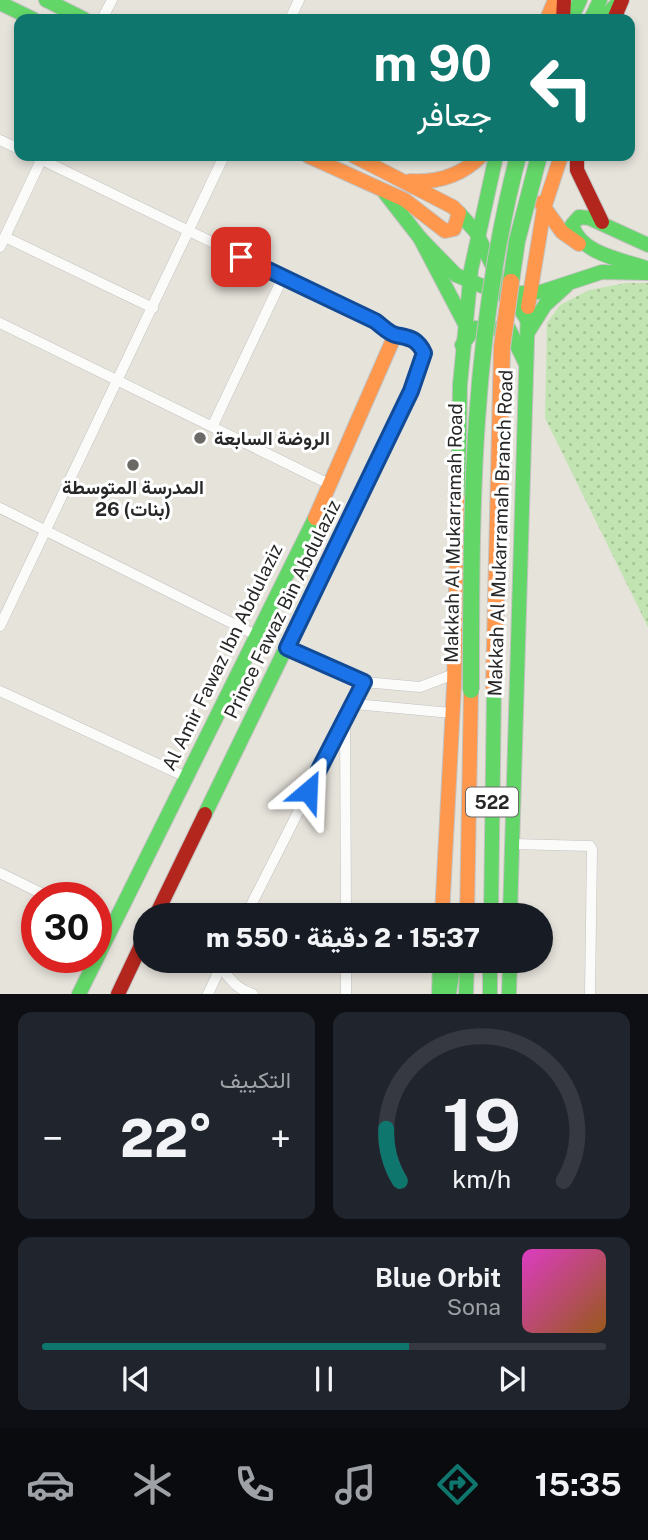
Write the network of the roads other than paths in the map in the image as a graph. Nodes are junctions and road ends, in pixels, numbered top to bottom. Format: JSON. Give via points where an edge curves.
{"nodes":[{"id":1,"x":46,"y":0,"type":"edge"},
{"id":2,"x":621,"y":0,"type":"edge"},
{"id":3,"x":0,"y":3,"type":"edge"},
{"id":4,"x":23,"y":14,"type":"edge"},
{"id":5,"x":74,"y":14,"type":"edge"},
{"id":6,"x":607,"y":14,"type":"edge"},
{"id":7,"x":38,"y":161,"type":"edge"},
{"id":8,"x":48,"y":161,"type":"edge"},
{"id":9,"x":222,"y":161,"type":"edge"},
{"id":10,"x":318,"y":161,"type":"edge"},
{"id":11,"x":364,"y":161,"type":"edge"},
{"id":12,"x":477,"y":161,"type":"edge"},
{"id":13,"x":495,"y":161,"type":"edge"},
{"id":14,"x":517,"y":161,"type":"edge"},
{"id":15,"x":527,"y":161,"type":"edge"},
{"id":16,"x":538,"y":161,"type":"edge"},
{"id":17,"x":559,"y":161,"type":"edge"},
{"id":18,"x":577,"y":161,"type":"edge"},
{"id":19,"x":404,"y":181,"type":"junction"},
{"id":20,"x":384,"y":193,"type":"junction"},
{"id":21,"x":544,"y":208,"type":"junction"},
{"id":22,"x":459,"y":213,"type":"junction"},
{"id":23,"x":603,"y":222,"type":"junction"},
{"id":24,"x":188,"y":231,"type":"junction"},
{"id":25,"x":476,"y":232,"type":"junction"},
{"id":26,"x":5,"y":237,"type":"junction"},
{"id":27,"x":421,"y":238,"type":"junction"},
{"id":28,"x":648,"y":245,"type":"edge"},
{"id":29,"x":0,"y":247,"type":"edge"},
{"id":30,"x":589,"y":248,"type":"junction"},
{"id":31,"x":648,"y":271,"type":"edge"},
{"id":32,"x":282,"y":277,"type":"junction"},
{"id":33,"x":468,"y":282,"type":"junction"},
{"id":34,"x":569,"y":283,"type":"junction"},
{"id":35,"x":528,"y":292,"type":"junction"},
{"id":36,"x":509,"y":293,"type":"junction"},
{"id":37,"x":153,"y":308,"type":"junction"},
{"id":38,"x":464,"y":322,"type":"junction"},
{"id":39,"x":0,"y":323,"type":"edge"},
{"id":40,"x":527,"y":327,"type":"junction"},
{"id":41,"x":395,"y":335,"type":"junction"},
{"id":42,"x":462,"y":345,"type":"junction"},
{"id":43,"x":526,"y":362,"type":"junction"},
{"id":44,"x":119,"y":381,"type":"junction"},
{"id":45,"x":214,"y":425,"type":"junction"},
{"id":46,"x":331,"y":485,"type":"junction"},
{"id":47,"x":0,"y":508,"type":"edge"},
{"id":48,"x":46,"y":530,"type":"junction"},
{"id":49,"x":0,"y":626,"type":"edge"},
{"id":50,"x":256,"y":635,"type":"junction"},
{"id":51,"x":287,"y":648,"type":"junction"},
{"id":52,"x":454,"y":674,"type":"junction"},
{"id":53,"x":364,"y":682,"type":"junction"},
{"id":54,"x":0,"y":691,"type":"edge"},
{"id":55,"x":355,"y":704,"type":"junction"},
{"id":56,"x":451,"y":713,"type":"junction"},
{"id":57,"x":345,"y":717,"type":"junction"},
{"id":58,"x":186,"y":777,"type":"junction"},
{"id":59,"x":468,"y":833,"type":"junction"},
{"id":60,"x":512,"y":844,"type":"junction"},
{"id":61,"x":0,"y":873,"type":"edge"},
{"id":62,"x":21,"y":883,"type":"edge"},
{"id":63,"x":162,"y":903,"type":"edge"},
{"id":64,"x":252,"y":903,"type":"edge"},
{"id":65,"x":346,"y":903,"type":"edge"},
{"id":66,"x":443,"y":903,"type":"edge"},
{"id":67,"x":461,"y":903,"type":"edge"},
{"id":68,"x":467,"y":903,"type":"edge"},
{"id":69,"x":491,"y":903,"type":"edge"},
{"id":70,"x":510,"y":903,"type":"edge"},
{"id":71,"x":113,"y":927,"type":"joint"},
{"id":72,"x":133,"y":962,"type":"edge"},
{"id":73,"x":215,"y":973,"type":"edge"},
{"id":74,"x":226,"y":973,"type":"edge"},
{"id":75,"x":346,"y":973,"type":"edge"},
{"id":76,"x":440,"y":973,"type":"edge"},
{"id":77,"x":452,"y":973,"type":"edge"},
{"id":78,"x":467,"y":973,"type":"edge"},
{"id":79,"x":490,"y":973,"type":"edge"},
{"id":80,"x":509,"y":973,"type":"edge"},
{"id":81,"x":79,"y":994,"type":"edge"},
{"id":82,"x":118,"y":994,"type":"edge"},
{"id":83,"x":208,"y":994,"type":"edge"},
{"id":84,"x":253,"y":994,"type":"edge"},
{"id":85,"x":346,"y":994,"type":"edge"},
{"id":86,"x":439,"y":994,"type":"edge"},
{"id":87,"x":449,"y":994,"type":"edge"},
{"id":88,"x":466,"y":994,"type":"edge"},
{"id":89,"x":490,"y":994,"type":"edge"},
{"id":90,"x":509,"y":994,"type":"edge"},
{"id":91,"x":590,"y":994,"type":"edge"}],
"edges":[{"from":1,"to":5,"type":"main road"},
{"from":2,"to":6,"type":"main road"},
{"from":3,"to":4,"type":"main road"},
{"from":7,"to":26,"type":"street"},
{"from":8,"to":24,"type":"street"},
{"from":9,"to":24,"type":"street"},
{"from":10,"to":20,"type":"main road"},
{"from":11,"to":19,"type":"main road"},
{"from":12,"to":19,"type":"main road","via":[[448,178]]},
{"from":13,"to":25,"type":"main road"},
{"from":14,"to":59,"type":"main road","name":"Makkah Al Mukarramah Road","number":"522","bridge":true,"via":[[494,246],[479,382],[471,513]]},
{"from":15,"to":21,"type":"main road"},
{"from":16,"to":69,"type":"main road","number":"522","bridge":true,"via":[[517,241],[502,347]]},
{"from":17,"to":21,"type":"main road","name":"Makkah Al Mukarramah Branch Road"},
{"from":18,"to":23,"type":"main road","via":[[577,170]]},
{"from":19,"to":22,"type":"main road"},
{"from":20,"to":22,"type":"main road","via":[[405,200],[445,231],[454,229]]},
{"from":20,"to":27,"type":"main road"},
{"from":21,"to":30,"type":"main road","via":[[570,240]]},
{"from":21,"to":35,"type":"main road","name":"Makkah Al Mukarramah Branch Road"},
{"from":22,"to":25,"type":"main road"},
{"from":23,"to":28,"type":"main road","via":[[627,239]]},
{"from":23,"to":30,"type":"main road","via":[[579,217],[572,225],[576,238]]},
{"from":24,"to":32,"type":"street"},
{"from":24,"to":37,"type":"street"},
{"from":25,"to":33,"type":"main road"},
{"from":25,"to":36,"type":"main road"},
{"from":26,"to":29,"type":"street"},
{"from":26,"to":37,"type":"street"},
{"from":27,"to":33,"type":"main road"},
{"from":27,"to":38,"type":"main road"},
{"from":30,"to":31,"type":"main road"},
{"from":31,"to":34,"type":"main road","via":[[602,272]]},
{"from":32,"to":41,"type":"street"},
{"from":32,"to":45,"type":"street"},
{"from":33,"to":36,"type":"main road"},
{"from":33,"to":38,"type":"main road"},
{"from":34,"to":35,"type":"main road"},
{"from":34,"to":40,"type":"main road"},
{"from":35,"to":36,"type":"main road"},
{"from":35,"to":40,"type":"main road","name":"Makkah Al Mukarramah Branch Road"},
{"from":36,"to":40,"type":"main road"},
{"from":37,"to":44,"type":"street"},
{"from":38,"to":42,"type":"main road"},
{"from":39,"to":44,"type":"street"},
{"from":40,"to":43,"type":"main road","name":"Makkah Al Mukarramah Branch Road"},
{"from":41,"to":46,"type":"main road","name":"Al Amir Fawaz Ibn Abdulaziz"},
{"from":41,"to":51,"type":"main road","name":"Prince Fawaz Bin Abdulaziz","via":[[407,335],[424,353],[411,391]]},
{"from":42,"to":43,"type":"main road","via":[[475,328],[509,330]]},
{"from":42,"to":52,"type":"main road"},
{"from":43,"to":60,"type":"main road","name":"Makkah Al Mukarramah Branch Road"},
{"from":44,"to":45,"type":"street"},
{"from":44,"to":48,"type":"street"},
{"from":45,"to":46,"type":"street"},
{"from":46,"to":50,"type":"main road","name":"Al Amir Fawaz Ibn Abdulaziz"},
{"from":47,"to":48,"type":"street"},
{"from":48,"to":49,"type":"street"},
{"from":48,"to":50,"type":"street"},
{"from":50,"to":58,"type":"main road","name":"Al Amir Fawaz Ibn Abdulaziz"},
{"from":51,"to":53,"type":"street"},
{"from":51,"to":63,"type":"main road","name":"Prince Fawaz Bin Abdulaziz"},
{"from":52,"to":53,"type":"street","via":[[420,687]]},
{"from":52,"to":56,"type":"main road"},
{"from":53,"to":55,"type":"street"},
{"from":54,"to":58,"type":"street"},
{"from":55,"to":56,"type":"street"},
{"from":55,"to":57,"type":"street"},
{"from":56,"to":66,"type":"main road"},
{"from":57,"to":64,"type":"street"},
{"from":57,"to":65,"type":"street"},
{"from":58,"to":71,"type":"main road","name":"Al Amir Fawaz Ibn Abdulaziz"},
{"from":59,"to":67,"type":"main road"},
{"from":59,"to":68,"type":"main road","name":"Makkah Al Mukarramah Road","number":"522"},
{"from":60,"to":70,"type":"main road","name":"Makkah Al Mukarramah Branch Road"},
{"from":60,"to":91,"type":"street","via":[[592,849]]},
{"from":61,"to":62,"type":"street"},
{"from":71,"to":81,"type":"main road","name":"Al Amir Fawaz Ibn Abdulaziz"},
{"from":72,"to":82,"type":"main road"},
{"from":73,"to":83,"type":"street"},
{"from":74,"to":84,"type":"street","via":[[237,989]]},
{"from":75,"to":85,"type":"street"},
{"from":76,"to":86,"type":"main road"},
{"from":77,"to":87,"type":"main road"},
{"from":78,"to":88,"type":"main road"},
{"from":79,"to":89,"type":"main road"},
{"from":80,"to":90,"type":"main road"}]}
